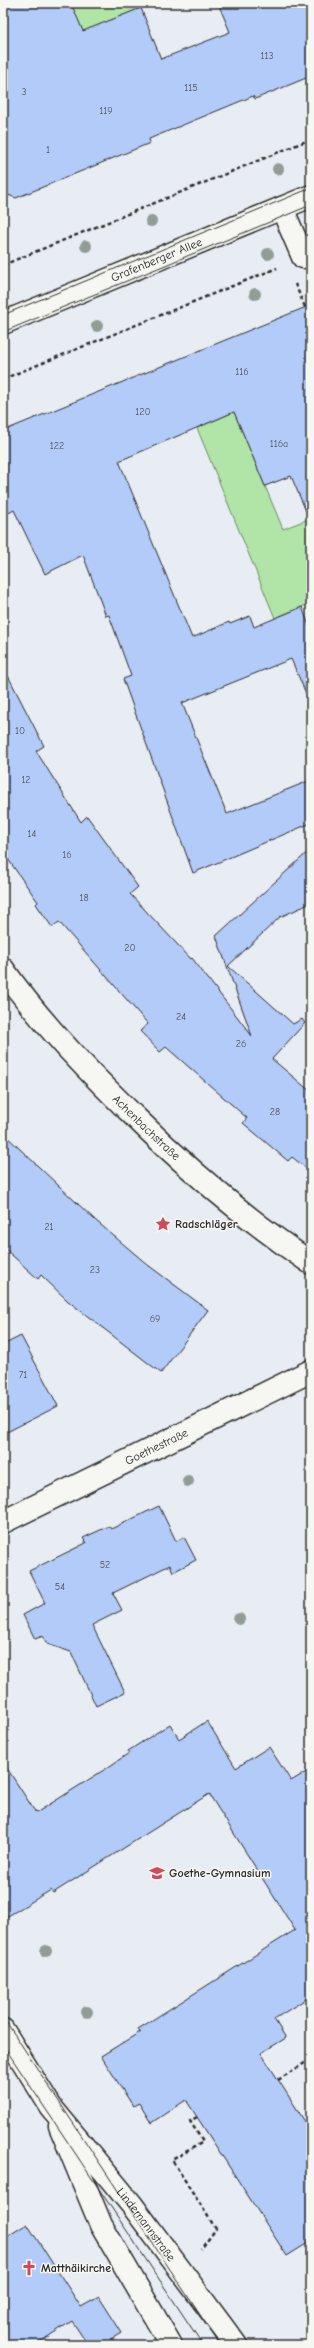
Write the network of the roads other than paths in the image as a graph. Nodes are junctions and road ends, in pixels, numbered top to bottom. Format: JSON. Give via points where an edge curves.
{"nodes":[{"id":1,"x":311,"y":196,"type":"edge"},
{"id":2,"x":282,"y":208,"type":"junction"},
{"id":3,"x":303,"y":257,"type":"road end"},
{"id":4,"x":3,"y":324,"type":"edge"},
{"id":5,"x":3,"y":969,"type":"edge"},
{"id":6,"x":311,"y":1263,"type":"edge"},
{"id":7,"x":311,"y":1371,"type":"edge"},
{"id":8,"x":3,"y":1522,"type":"edge"},
{"id":9,"x":3,"y":2030,"type":"edge"},
{"id":10,"x":52,"y":2107,"type":"junction"},
{"id":11,"x":171,"y":2345,"type":"edge"},
{"id":12,"x":236,"y":2345,"type":"edge"}],
"edges":[{"from":1,"to":2,"type":"main road","name":"Grafenberger Allee"},
{"from":2,"to":3,"type":"main road"},
{"from":2,"to":4,"type":"main road","name":"Grafenberger Allee"},
{"from":5,"to":6,"type":"main road","name":"Achenbachstraße","via":[[26,1002],[92,1076],[157,1139],[221,1196]]},
{"from":7,"to":8,"type":"main road","name":"Goethestraße"},
{"from":9,"to":10,"type":"main road","name":"Lindemannstraße"},
{"from":10,"to":11,"type":"main road","name":"Lindemannstraße","via":[[101,2225]]},
{"from":10,"to":12,"type":"main road","name":"Lindemannstraße","via":[[132,2205]]}]}
